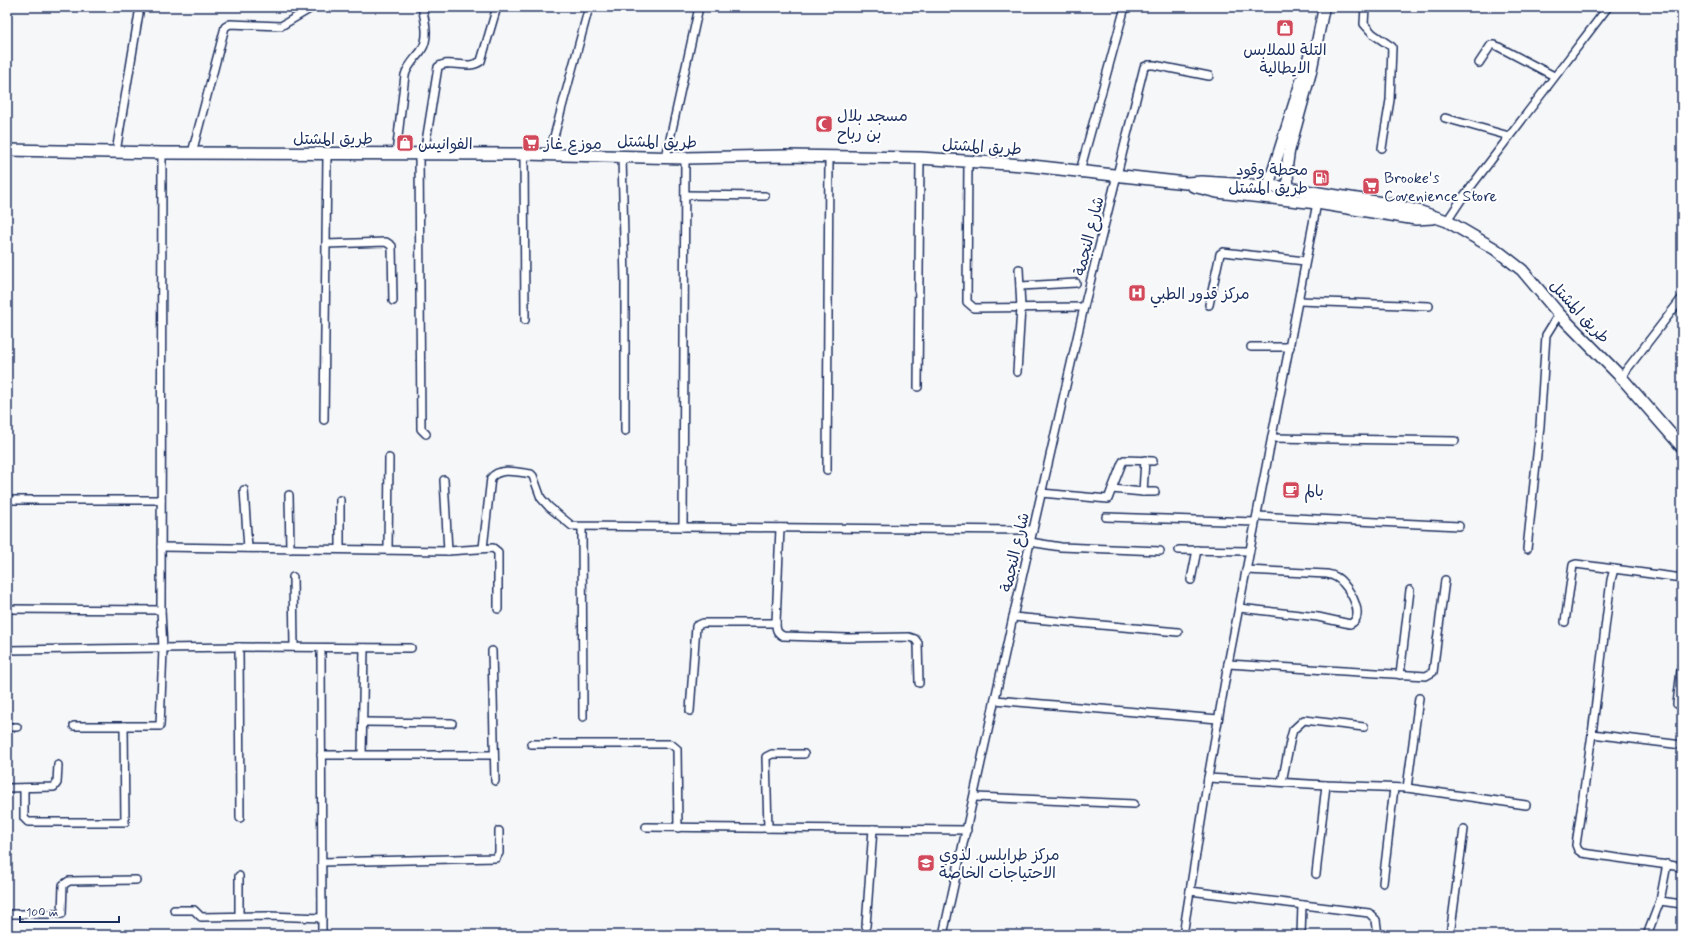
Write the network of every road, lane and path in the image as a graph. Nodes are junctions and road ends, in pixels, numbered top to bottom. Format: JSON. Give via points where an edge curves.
{"nodes":[{"id":1,"x":140,"y":7,"type":"edge"},
{"id":2,"x":313,"y":7,"type":"edge"},
{"id":3,"x":422,"y":7,"type":"edge"},
{"id":4,"x":497,"y":7,"type":"edge"},
{"id":5,"x":589,"y":7,"type":"edge"},
{"id":6,"x":699,"y":7,"type":"edge"},
{"id":7,"x":1125,"y":7,"type":"edge"},
{"id":8,"x":1324,"y":7,"type":"edge"},
{"id":9,"x":1365,"y":7,"type":"edge"},
{"id":10,"x":1608,"y":7,"type":"edge"},
{"id":11,"x":1318,"y":30,"type":"junction"},
{"id":12,"x":1479,"y":63,"type":"dead end"},
{"id":13,"x":1209,"y":76,"type":"dead end"},
{"id":14,"x":1554,"y":76,"type":"junction"},
{"id":15,"x":1445,"y":118,"type":"dead end"},
{"id":16,"x":1509,"y":136,"type":"junction"},
{"id":17,"x":1382,"y":148,"type":"dead end"},
{"id":18,"x":7,"y":150,"type":"edge"},
{"id":19,"x":116,"y":152,"type":"junction"},
{"id":20,"x":162,"y":153,"type":"junction"},
{"id":21,"x":192,"y":153,"type":"junction"},
{"id":22,"x":327,"y":154,"type":"junction"},
{"id":23,"x":396,"y":154,"type":"junction"},
{"id":24,"x":422,"y":154,"type":"junction"},
{"id":25,"x":524,"y":154,"type":"junction"},
{"id":26,"x":549,"y":155,"type":"junction"},
{"id":27,"x":622,"y":156,"type":"junction"},
{"id":28,"x":666,"y":157,"type":"junction"},
{"id":29,"x":685,"y":158,"type":"junction"},
{"id":30,"x":829,"y":158,"type":"junction"},
{"id":31,"x":920,"y":158,"type":"junction"},
{"id":32,"x":968,"y":160,"type":"junction"},
{"id":33,"x":1080,"y":171,"type":"junction"},
{"id":34,"x":1118,"y":176,"type":"junction"},
{"id":35,"x":1266,"y":192,"type":"junction"},
{"id":36,"x":685,"y":195,"type":"junction"},
{"id":37,"x":1289,"y":195,"type":"junction"},
{"id":38,"x":765,"y":196,"type":"dead end"},
{"id":39,"x":1317,"y":204,"type":"junction"},
{"id":40,"x":1442,"y":220,"type":"junction"},
{"id":41,"x":326,"y":244,"type":"junction"},
{"id":42,"x":1305,"y":261,"type":"junction"},
{"id":43,"x":1019,"y":269,"type":"dead end"},
{"id":44,"x":1076,"y":283,"type":"dead end"},
{"id":45,"x":1020,"y":286,"type":"junction"},
{"id":46,"x":1682,"y":298,"type":"edge"},
{"id":47,"x":393,"y":301,"type":"dead end"},
{"id":48,"x":1299,"y":301,"type":"junction"},
{"id":49,"x":1209,"y":305,"type":"dead end"},
{"id":50,"x":1429,"y":306,"type":"dead end"},
{"id":51,"x":1084,"y":307,"type":"junction"},
{"id":52,"x":1021,"y":308,"type":"junction"},
{"id":53,"x":1559,"y":314,"type":"junction"},
{"id":54,"x":525,"y":320,"type":"dead end"},
{"id":55,"x":1251,"y":347,"type":"dead end"},
{"id":56,"x":1290,"y":348,"type":"junction"},
{"id":57,"x":1017,"y":372,"type":"dead end"},
{"id":58,"x":1621,"y":377,"type":"junction"},
{"id":59,"x":918,"y":387,"type":"dead end"},
{"id":60,"x":324,"y":420,"type":"dead end"},
{"id":61,"x":624,"y":431,"type":"dead end"},
{"id":62,"x":426,"y":434,"type":"dead end"},
{"id":63,"x":1272,"y":438,"type":"junction"},
{"id":64,"x":1455,"y":441,"type":"dead end"},
{"id":65,"x":1682,"y":447,"type":"edge"},
{"id":66,"x":389,"y":458,"type":"dead end"},
{"id":67,"x":1145,"y":460,"type":"junction"},
{"id":68,"x":1153,"y":461,"type":"dead end"},
{"id":69,"x":827,"y":470,"type":"dead end"},
{"id":70,"x":444,"y":480,"type":"dead end"},
{"id":71,"x":1112,"y":489,"type":"junction"},
{"id":72,"x":244,"y":490,"type":"dead end"},
{"id":73,"x":1143,"y":492,"type":"junction"},
{"id":74,"x":1155,"y":492,"type":"dead end"},
{"id":75,"x":1042,"y":493,"type":"junction"},
{"id":76,"x":289,"y":495,"type":"dead end"},
{"id":77,"x":7,"y":500,"type":"edge"},
{"id":78,"x":161,"y":500,"type":"junction"},
{"id":79,"x":340,"y":500,"type":"dead end"},
{"id":80,"x":1106,"y":517,"type":"dead end"},
{"id":81,"x":1256,"y":519,"type":"junction"},
{"id":82,"x":1459,"y":526,"type":"dead end"},
{"id":83,"x":582,"y":527,"type":"junction"},
{"id":84,"x":683,"y":527,"type":"junction"},
{"id":85,"x":780,"y":528,"type":"junction"},
{"id":86,"x":1033,"y":530,"type":"junction"},
{"id":87,"x":1030,"y":542,"type":"junction"},
{"id":88,"x":161,"y":547,"type":"junction"},
{"id":89,"x":248,"y":548,"type":"junction"},
{"id":90,"x":483,"y":548,"type":"junction"},
{"id":91,"x":290,"y":549,"type":"junction"},
{"id":92,"x":340,"y":549,"type":"junction"},
{"id":93,"x":1527,"y":549,"type":"dead end"},
{"id":94,"x":388,"y":550,"type":"junction"},
{"id":95,"x":448,"y":550,"type":"junction"},
{"id":96,"x":1179,"y":550,"type":"dead end"},
{"id":97,"x":1196,"y":550,"type":"junction"},
{"id":98,"x":1160,"y":551,"type":"dead end"},
{"id":99,"x":1249,"y":551,"type":"junction"},
{"id":100,"x":1614,"y":569,"type":"junction"},
{"id":101,"x":1246,"y":570,"type":"junction"},
{"id":102,"x":293,"y":578,"type":"dead end"},
{"id":103,"x":1682,"y":578,"type":"edge"},
{"id":104,"x":1192,"y":580,"type":"dead end"},
{"id":105,"x":1445,"y":580,"type":"dead end"},
{"id":106,"x":1410,"y":590,"type":"dead end"},
{"id":107,"x":1239,"y":608,"type":"junction"},
{"id":108,"x":7,"y":609,"type":"edge"},
{"id":109,"x":498,"y":609,"type":"dead end"},
{"id":110,"x":161,"y":610,"type":"junction"},
{"id":111,"x":1013,"y":617,"type":"junction"},
{"id":112,"x":1565,"y":622,"type":"dead end"},
{"id":113,"x":776,"y":623,"type":"junction"},
{"id":114,"x":1178,"y":632,"type":"dead end"},
{"id":115,"x":239,"y":647,"type":"junction"},
{"id":116,"x":294,"y":647,"type":"junction"},
{"id":117,"x":321,"y":648,"type":"junction"},
{"id":118,"x":364,"y":648,"type":"junction"},
{"id":119,"x":411,"y":648,"type":"dead end"},
{"id":120,"x":163,"y":649,"type":"junction"},
{"id":121,"x":7,"y":650,"type":"edge"},
{"id":122,"x":492,"y":652,"type":"dead end"},
{"id":123,"x":1682,"y":662,"type":"edge"},
{"id":124,"x":1228,"y":664,"type":"junction"},
{"id":125,"x":1400,"y":675,"type":"junction"},
{"id":126,"x":919,"y":683,"type":"dead end"},
{"id":127,"x":1419,"y":698,"type":"dead end"},
{"id":128,"x":995,"y":700,"type":"junction"},
{"id":129,"x":1677,"y":704,"type":"dead end"},
{"id":130,"x":690,"y":711,"type":"dead end"},
{"id":131,"x":583,"y":717,"type":"dead end"},
{"id":132,"x":1218,"y":719,"type":"junction"},
{"id":133,"x":362,"y":722,"type":"junction"},
{"id":134,"x":452,"y":723,"type":"dead end"},
{"id":135,"x":74,"y":726,"type":"dead end"},
{"id":136,"x":124,"y":726,"type":"junction"},
{"id":137,"x":7,"y":727,"type":"edge"},
{"id":138,"x":17,"y":727,"type":"dead end"},
{"id":139,"x":1364,"y":727,"type":"dead end"},
{"id":140,"x":1592,"y":734,"type":"junction"},
{"id":141,"x":531,"y":744,"type":"dead end"},
{"id":142,"x":1682,"y":745,"type":"edge"},
{"id":143,"x":362,"y":754,"type":"junction"},
{"id":144,"x":804,"y":754,"type":"dead end"},
{"id":145,"x":321,"y":755,"type":"junction"},
{"id":146,"x":494,"y":755,"type":"junction"},
{"id":147,"x":58,"y":765,"type":"dead end"},
{"id":148,"x":1208,"y":778,"type":"junction"},
{"id":149,"x":495,"y":781,"type":"dead end"},
{"id":150,"x":1282,"y":782,"type":"junction"},
{"id":151,"x":1326,"y":785,"type":"junction"},
{"id":152,"x":7,"y":788,"type":"edge"},
{"id":153,"x":24,"y":788,"type":"junction"},
{"id":154,"x":1394,"y":788,"type":"junction"},
{"id":155,"x":1407,"y":788,"type":"junction"},
{"id":156,"x":975,"y":797,"type":"junction"},
{"id":157,"x":1134,"y":804,"type":"dead end"},
{"id":158,"x":1526,"y":805,"type":"dead end"},
{"id":159,"x":240,"y":818,"type":"dead end"},
{"id":160,"x":646,"y":827,"type":"dead end"},
{"id":161,"x":678,"y":828,"type":"junction"},
{"id":162,"x":768,"y":828,"type":"junction"},
{"id":163,"x":1464,"y":828,"type":"dead end"},
{"id":164,"x":873,"y":829,"type":"junction"},
{"id":165,"x":968,"y":830,"type":"junction"},
{"id":166,"x":499,"y":831,"type":"dead end"},
{"id":167,"x":322,"y":862,"type":"junction"},
{"id":168,"x":1667,"y":864,"type":"junction"},
{"id":169,"x":1682,"y":866,"type":"edge"},
{"id":170,"x":1316,"y":874,"type":"dead end"},
{"id":171,"x":239,"y":876,"type":"dead end"},
{"id":172,"x":136,"y":880,"type":"dead end"},
{"id":173,"x":1383,"y":883,"type":"dead end"},
{"id":174,"x":1190,"y":891,"type":"junction"},
{"id":175,"x":1660,"y":901,"type":"junction"},
{"id":176,"x":1682,"y":904,"type":"edge"},
{"id":177,"x":1302,"y":905,"type":"junction"},
{"id":178,"x":174,"y":910,"type":"dead end"},
{"id":179,"x":7,"y":914,"type":"edge"},
{"id":180,"x":239,"y":916,"type":"junction"},
{"id":181,"x":322,"y":918,"type":"junction"},
{"id":182,"x":866,"y":926,"type":"dead end"},
{"id":183,"x":322,"y":935,"type":"edge"},
{"id":184,"x":943,"y":935,"type":"edge"},
{"id":185,"x":1183,"y":935,"type":"edge"},
{"id":186,"x":1301,"y":935,"type":"edge"},
{"id":187,"x":1378,"y":935,"type":"edge"},
{"id":188,"x":1450,"y":935,"type":"edge"},
{"id":189,"x":1646,"y":935,"type":"edge"}],
"edges":[{"from":1,"to":19,"type":"street"},
{"from":2,"to":21,"type":"street","via":[[281,26],[230,24],[225,27]]},
{"from":3,"to":23,"type":"street","via":[[425,44],[407,68],[405,75]]},
{"from":4,"to":24,"type":"street","via":[[481,61],[471,66],[445,64],[438,67]]},
{"from":5,"to":26,"type":"street"},
{"from":6,"to":28,"type":"street"},
{"from":7,"to":33,"type":"street"},
{"from":8,"to":11,"type":"main road"},
{"from":9,"to":17,"type":"street","via":[[1364,24],[1373,34],[1392,47],[1390,100]]},
{"from":10,"to":14,"type":"street"},
{"from":11,"to":35,"type":"main road"},
{"from":11,"to":37,"type":"main road","via":[[1311,72],[1289,152]]},
{"from":12,"to":14,"type":"street","via":[[1491,45],[1495,45]]},
{"from":13,"to":34,"type":"street","name":"شارع النجمة","via":[[1154,65],[1144,67]]},
{"from":14,"to":16,"type":"street"},
{"from":15,"to":16,"type":"street"},
{"from":16,"to":40,"type":"street","via":[[1463,197]]},
{"from":18,"to":19,"type":"main road","name":"طريق المشتل"},
{"from":19,"to":20,"type":"main road","name":"طريق المشتل"},
{"from":20,"to":21,"type":"main road","name":"طريق المشتل"},
{"from":20,"to":78,"type":"street"},
{"from":21,"to":22,"type":"main road","name":"طريق المشتل"},
{"from":22,"to":23,"type":"main road","name":"طريق المشتل"},
{"from":22,"to":41,"type":"street"},
{"from":23,"to":24,"type":"main road","name":"طريق المشتل"},
{"from":24,"to":25,"type":"main road","name":"طريق المشتل"},
{"from":24,"to":62,"type":"street","via":[[421,429]]},
{"from":25,"to":26,"type":"main road","name":"طريق المشتل"},
{"from":25,"to":54,"type":"street"},
{"from":26,"to":27,"type":"main road","name":"طريق المشتل"},
{"from":27,"to":28,"type":"main road","name":"طريق المشتل"},
{"from":27,"to":61,"type":"street","via":[[625,282]]},
{"from":28,"to":29,"type":"main road","name":"طريق المشتل"},
{"from":29,"to":30,"type":"main road","name":"طريق المشتل"},
{"from":29,"to":36,"type":"street"},
{"from":30,"to":31,"type":"main road","name":"طريق المشتل"},
{"from":30,"to":69,"type":"street"},
{"from":31,"to":32,"type":"main road","name":"طريق المشتل"},
{"from":31,"to":59,"type":"street"},
{"from":32,"to":33,"type":"main road","name":"طريق المشتل"},
{"from":32,"to":52,"type":"street","via":[[967,302],[974,308]]},
{"from":33,"to":34,"type":"main road","name":"طريق المشتل"},
{"from":34,"to":35,"type":"main road","name":"طريق المشتل","via":[[1186,183],[1198,189]]},
{"from":34,"to":51,"type":"street","name":"شارع النجمة"},
{"from":35,"to":37,"type":"main road","name":"طريق المشتل"},
{"from":36,"to":38,"type":"street"},
{"from":36,"to":84,"type":"street"},
{"from":37,"to":39,"type":"main road","name":"طريق المشتل"},
{"from":37,"to":40,"type":"main road","name":"طريق المشتل","via":[[1389,204]]},
{"from":39,"to":40,"type":"main road","name":"طريق المشتل","via":[[1416,219]]},
{"from":39,"to":42,"type":"street"},
{"from":40,"to":53,"type":"main road","name":"طريق المشتل","via":[[1496,249],[1522,270]]},
{"from":41,"to":47,"type":"street","via":[[386,242],[392,246]]},
{"from":41,"to":60,"type":"street"},
{"from":42,"to":48,"type":"street"},
{"from":42,"to":49,"type":"street","via":[[1224,252],[1220,254]]},
{"from":43,"to":45,"type":"street"},
{"from":44,"to":45,"type":"street"},
{"from":45,"to":52,"type":"street"},
{"from":46,"to":58,"type":"street"},
{"from":48,"to":50,"type":"street"},
{"from":48,"to":56,"type":"street"},
{"from":51,"to":52,"type":"street"},
{"from":51,"to":75,"type":"street","name":"شارع النجمة"},
{"from":52,"to":57,"type":"street"},
{"from":53,"to":58,"type":"main road","name":"طريق المشتل"},
{"from":53,"to":93,"type":"street","via":[[1546,334],[1540,426]]},
{"from":55,"to":56,"type":"street"},
{"from":56,"to":63,"type":"street"},
{"from":58,"to":65,"type":"main road","name":"طريق المشتل"},
{"from":63,"to":64,"type":"street"},
{"from":63,"to":81,"type":"street"},
{"from":66,"to":94,"type":"street"},
{"from":67,"to":68,"type":"street"},
{"from":67,"to":71,"type":"street","via":[[1124,460]]},
{"from":67,"to":73,"type":"street"},
{"from":70,"to":95,"type":"street"},
{"from":71,"to":73,"type":"street"},
{"from":71,"to":75,"type":"street","via":[[1108,499]]},
{"from":72,"to":89,"type":"street"},
{"from":73,"to":74,"type":"street"},
{"from":75,"to":86,"type":"street","name":"شارع النجمة"},
{"from":76,"to":91,"type":"street"},
{"from":77,"to":78,"type":"street"},
{"from":78,"to":88,"type":"street"},
{"from":79,"to":92,"type":"street"},
{"from":80,"to":81,"type":"street"},
{"from":81,"to":82,"type":"street"},
{"from":81,"to":99,"type":"street"},
{"from":83,"to":84,"type":"street"},
{"from":83,"to":90,"type":"street","via":[[572,526],[549,507],[541,498],[531,474],[498,472],[491,478]]},
{"from":83,"to":131,"type":"street"},
{"from":84,"to":85,"type":"street"},
{"from":85,"to":86,"type":"street"},
{"from":85,"to":113,"type":"street"},
{"from":86,"to":87,"type":"street","name":"شارع النجمة"},
{"from":87,"to":98,"type":"street","via":[[1061,547]]},
{"from":87,"to":111,"type":"street","name":"شارع النجمة"},
{"from":88,"to":89,"type":"street"},
{"from":88,"to":110,"type":"street"},
{"from":89,"to":91,"type":"street"},
{"from":90,"to":95,"type":"street"},
{"from":90,"to":109,"type":"street","via":[[493,548],[498,552]]},
{"from":91,"to":92,"type":"street"},
{"from":92,"to":94,"type":"street"},
{"from":94,"to":95,"type":"street"},
{"from":96,"to":97,"type":"street"},
{"from":97,"to":99,"type":"street"},
{"from":97,"to":104,"type":"street"},
{"from":99,"to":101,"type":"street"},
{"from":100,"to":103,"type":"street"},
{"from":100,"to":112,"type":"street","via":[[1573,565]]},
{"from":100,"to":140,"type":"street"},
{"from":101,"to":107,"type":"street"},
{"from":101,"to":107,"type":"street","via":[[1333,576],[1342,582],[1350,593],[1357,609],[1356,618],[1350,624],[1318,617]]},
{"from":102,"to":116,"type":"street"},
{"from":105,"to":125,"type":"street","via":[[1433,672],[1426,676]]},
{"from":106,"to":125,"type":"street"},
{"from":107,"to":124,"type":"street"},
{"from":108,"to":110,"type":"street"},
{"from":110,"to":120,"type":"street"},
{"from":111,"to":114,"type":"street"},
{"from":111,"to":128,"type":"street","name":"شارع النجمة"},
{"from":113,"to":126,"type":"street","via":[[776,630],[783,636],[915,639],[918,643]]},
{"from":113,"to":130,"type":"street","via":[[703,623],[696,626]]},
{"from":115,"to":116,"type":"street"},
{"from":115,"to":120,"type":"street"},
{"from":115,"to":159,"type":"street"},
{"from":116,"to":117,"type":"street"},
{"from":117,"to":118,"type":"street"},
{"from":117,"to":145,"type":"street"},
{"from":118,"to":119,"type":"street"},
{"from":118,"to":133,"type":"street"},
{"from":120,"to":121,"type":"street"},
{"from":120,"to":136,"type":"street","via":[[160,726]]},
{"from":122,"to":146,"type":"street"},
{"from":123,"to":129,"type":"street"},
{"from":124,"to":125,"type":"street"},
{"from":124,"to":132,"type":"street"},
{"from":127,"to":155,"type":"street"},
{"from":128,"to":132,"type":"street"},
{"from":128,"to":156,"type":"street","name":"شارع النجمة"},
{"from":132,"to":148,"type":"street"},
{"from":133,"to":134,"type":"street"},
{"from":133,"to":143,"type":"street"},
{"from":135,"to":136,"type":"street"},
{"from":136,"to":153,"type":"street","via":[[125,822],[28,822],[24,818]]},
{"from":137,"to":138,"type":"street"},
{"from":139,"to":150,"type":"street","via":[[1304,720],[1293,730]]},
{"from":140,"to":142,"type":"street"},
{"from":140,"to":168,"type":"street","via":[[1576,845],[1578,850]]},
{"from":141,"to":161,"type":"street","via":[[675,746]]},
{"from":143,"to":145,"type":"street"},
{"from":143,"to":146,"type":"street"},
{"from":144,"to":162,"type":"street","via":[[772,754],[766,757]]},
{"from":145,"to":167,"type":"street"},
{"from":146,"to":149,"type":"street"},
{"from":147,"to":153,"type":"street","via":[[57,783],[54,787]]},
{"from":148,"to":150,"type":"street"},
{"from":148,"to":174,"type":"street"},
{"from":150,"to":151,"type":"street"},
{"from":151,"to":154,"type":"street"},
{"from":151,"to":170,"type":"street"},
{"from":152,"to":153,"type":"street"},
{"from":154,"to":155,"type":"street"},
{"from":154,"to":173,"type":"street"},
{"from":155,"to":158,"type":"street"},
{"from":156,"to":157,"type":"street"},
{"from":156,"to":165,"type":"street","name":"شارع النجمة"},
{"from":160,"to":161,"type":"street"},
{"from":161,"to":162,"type":"street"},
{"from":162,"to":164,"type":"street"},
{"from":163,"to":188,"type":"street"},
{"from":164,"to":165,"type":"street"},
{"from":164,"to":182,"type":"street"},
{"from":165,"to":184,"type":"street","name":"شارع النجمة"},
{"from":166,"to":167,"type":"street","via":[[499,853],[496,858]]},
{"from":167,"to":181,"type":"street"},
{"from":168,"to":169,"type":"street"},
{"from":168,"to":175,"type":"street"},
{"from":171,"to":180,"type":"street"},
{"from":172,"to":179,"type":"street","via":[[69,881],[63,885],[62,914]]},
{"from":174,"to":177,"type":"street"},
{"from":174,"to":185,"type":"street"},
{"from":175,"to":176,"type":"street"},
{"from":175,"to":189,"type":"street"},
{"from":177,"to":186,"type":"street"},
{"from":177,"to":187,"type":"street","via":[[1370,913],[1376,920]]},
{"from":178,"to":180,"type":"street","via":[[194,910],[201,917]]},
{"from":180,"to":181,"type":"street"},
{"from":181,"to":183,"type":"street"}]}
